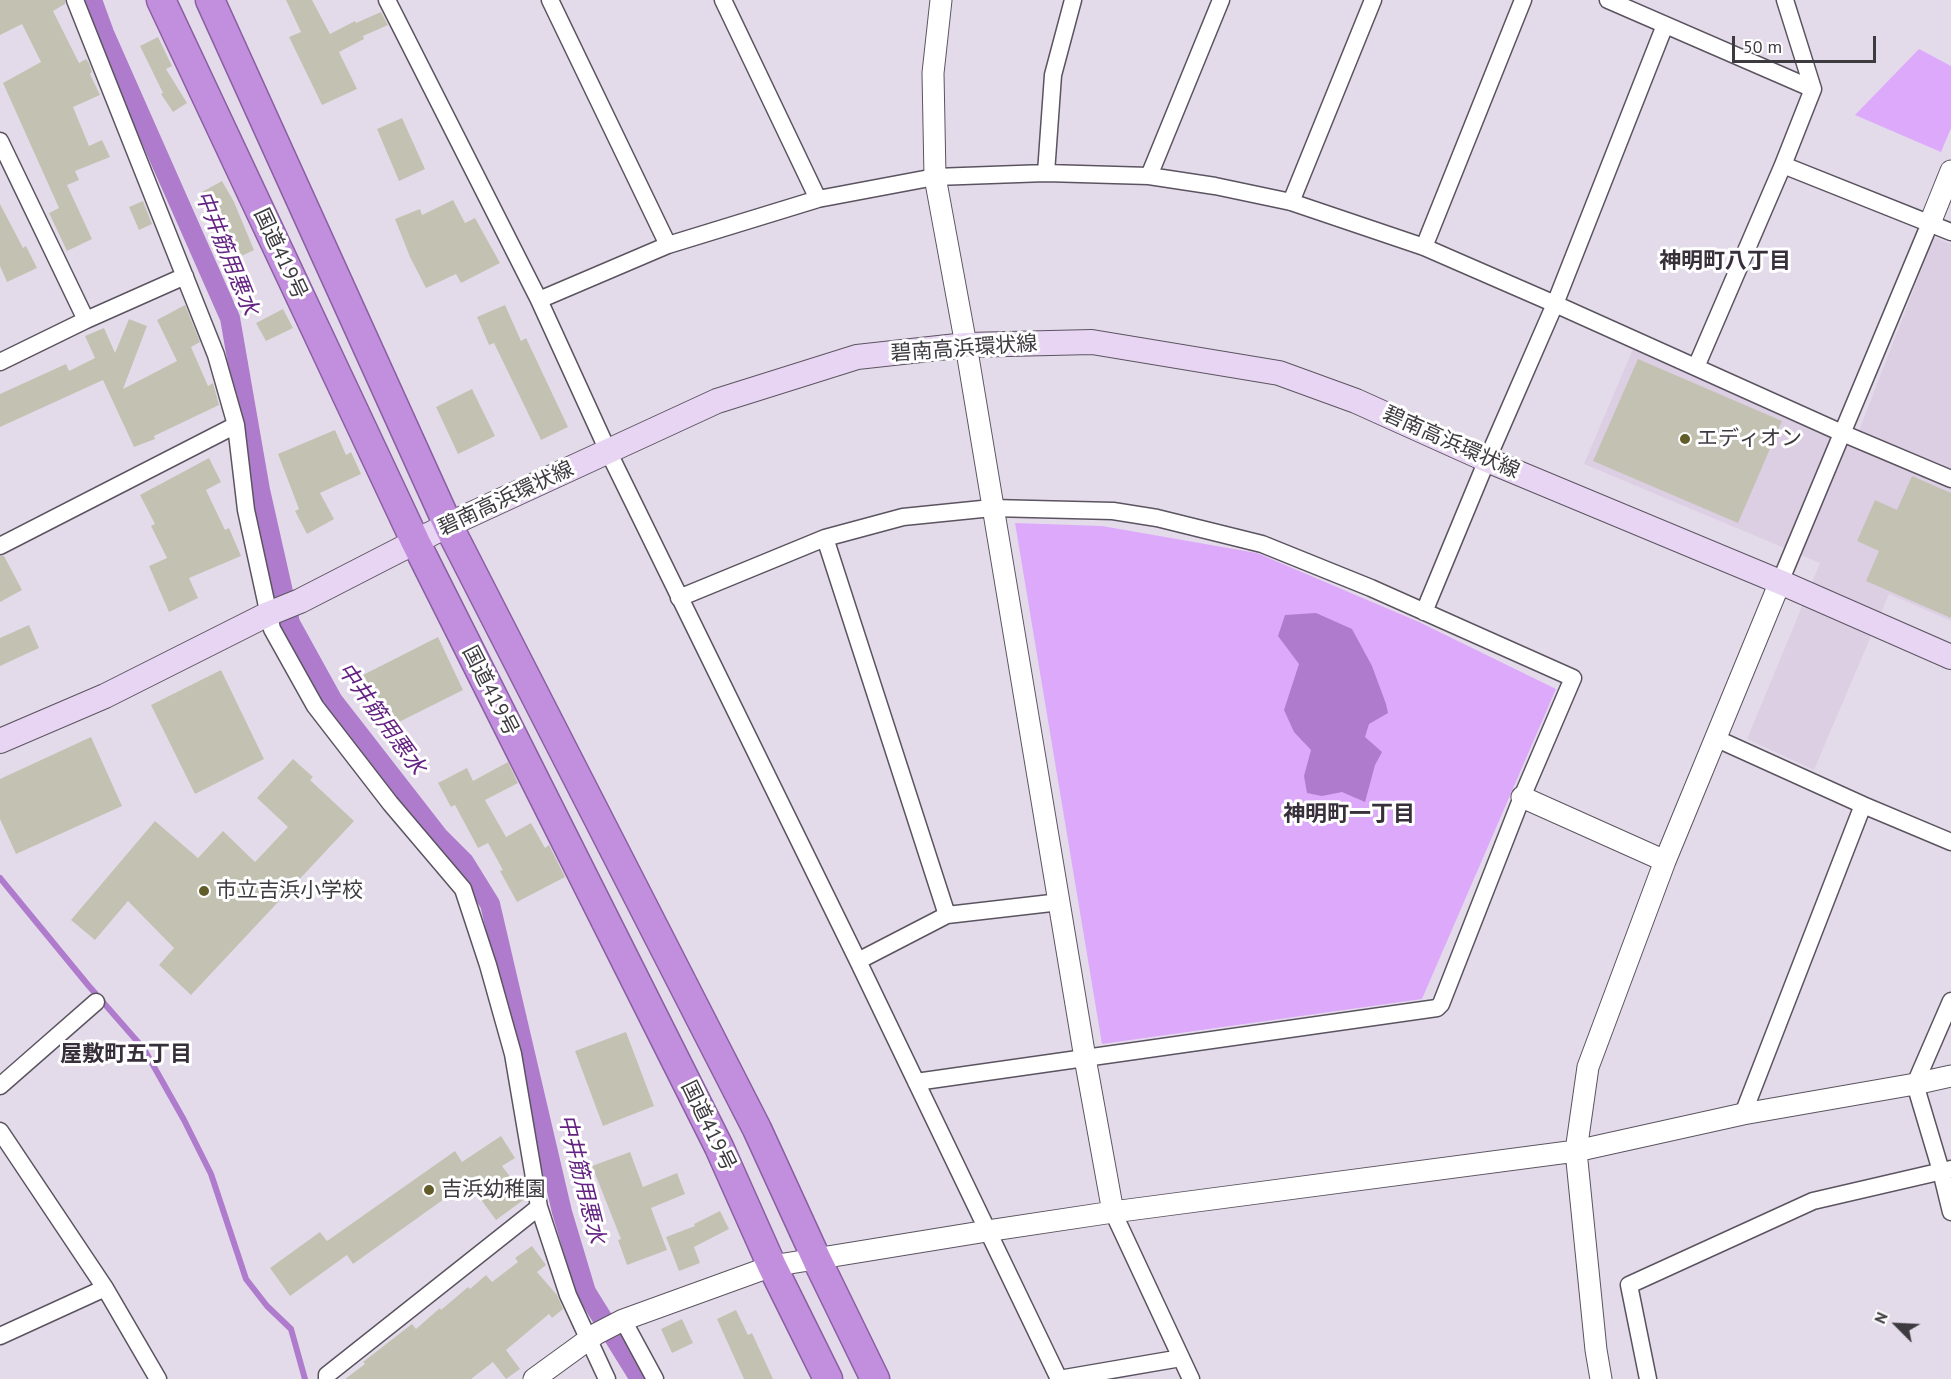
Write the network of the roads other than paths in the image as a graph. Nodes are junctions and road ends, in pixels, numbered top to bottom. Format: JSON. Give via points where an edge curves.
{"nodes":[{"id":1,"x":75,"y":0,"type":"edge"},
{"id":2,"x":161,"y":0,"type":"edge"},
{"id":3,"x":210,"y":0,"type":"edge"},
{"id":4,"x":387,"y":0,"type":"edge"},
{"id":5,"x":550,"y":0,"type":"edge"},
{"id":6,"x":723,"y":0,"type":"edge"},
{"id":7,"x":941,"y":0,"type":"edge"},
{"id":8,"x":1073,"y":0,"type":"edge"},
{"id":9,"x":1221,"y":0,"type":"edge"},
{"id":10,"x":1373,"y":0,"type":"edge"},
{"id":11,"x":1523,"y":0,"type":"edge"},
{"id":12,"x":1608,"y":0,"type":"edge"},
{"id":13,"x":1785,"y":0,"type":"edge"},
{"id":14,"x":1665,"y":25,"type":"junction"},
{"id":15,"x":1814,"y":88,"type":"junction"},
{"id":16,"x":0,"y":141,"type":"edge"},
{"id":17,"x":1784,"y":165,"type":"junction"},
{"id":18,"x":1951,"y":171,"type":"edge"},
{"id":19,"x":1046,"y":173,"type":"junction"},
{"id":20,"x":1149,"y":176,"type":"junction"},
{"id":21,"x":935,"y":177,"type":"junction"},
{"id":22,"x":818,"y":199,"type":"junction"},
{"id":23,"x":1291,"y":202,"type":"junction"},
{"id":24,"x":1930,"y":223,"type":"junction"},
{"id":25,"x":1951,"y":232,"type":"edge"},
{"id":26,"x":668,"y":244,"type":"junction"},
{"id":27,"x":1424,"y":247,"type":"junction"},
{"id":28,"x":185,"y":276,"type":"junction"},
{"id":29,"x":539,"y":300,"type":"junction"},
{"id":30,"x":1556,"y":304,"type":"junction"},
{"id":31,"x":86,"y":320,"type":"junction"},
{"id":32,"x":966,"y":345,"type":"junction"},
{"id":33,"x":0,"y":362,"type":"edge"},
{"id":34,"x":1696,"y":367,"type":"junction"},
{"id":35,"x":236,"y":425,"type":"junction"},
{"id":36,"x":1842,"y":433,"type":"junction"},
{"id":37,"x":608,"y":451,"type":"junction"},
{"id":38,"x":1488,"y":459,"type":"junction"},
{"id":39,"x":1951,"y":479,"type":"edge"},
{"id":40,"x":992,"y":508,"type":"junction"},
{"id":41,"x":448,"y":525,"type":"junction"},
{"id":42,"x":825,"y":538,"type":"junction"},
{"id":43,"x":416,"y":543,"type":"junction"},
{"id":44,"x":0,"y":546,"type":"edge"},
{"id":45,"x":1780,"y":582,"type":"junction"},
{"id":46,"x":679,"y":598,"type":"junction"},
{"id":47,"x":1424,"y":612,"type":"junction"},
{"id":48,"x":268,"y":614,"type":"junction"},
{"id":49,"x":1951,"y":657,"type":"edge"},
{"id":50,"x":1715,"y":738,"type":"junction"},
{"id":51,"x":0,"y":741,"type":"edge"},
{"id":52,"x":1522,"y":797,"type":"junction"},
{"id":53,"x":1863,"y":805,"type":"junction"},
{"id":54,"x":1951,"y":842,"type":"edge"},
{"id":55,"x":1665,"y":861,"type":"junction"},
{"id":56,"x":1060,"y":902,"type":"junction"},
{"id":57,"x":947,"y":915,"type":"junction"},
{"id":58,"x":858,"y":961,"type":"junction"},
{"id":59,"x":1951,"y":1001,"type":"edge"},
{"id":60,"x":96,"y":1002,"type":"dead end"},
{"id":61,"x":1085,"y":1058,"type":"junction"},
{"id":62,"x":1951,"y":1076,"type":"edge"},
{"id":63,"x":916,"y":1082,"type":"junction"},
{"id":64,"x":1915,"y":1084,"type":"junction"},
{"id":65,"x":0,"y":1086,"type":"edge"},
{"id":66,"x":1743,"y":1114,"type":"junction"},
{"id":67,"x":0,"y":1131,"type":"edge"},
{"id":68,"x":1576,"y":1150,"type":"junction"},
{"id":69,"x":1946,"y":1170,"type":"edge"},
{"id":70,"x":539,"y":1207,"type":"junction"},
{"id":71,"x":1113,"y":1212,"type":"junction"},
{"id":72,"x":1951,"y":1212,"type":"edge"},
{"id":73,"x":987,"y":1231,"type":"junction"},
{"id":74,"x":817,"y":1260,"type":"junction"},
{"id":75,"x":772,"y":1266,"type":"junction"},
{"id":76,"x":105,"y":1288,"type":"junction"},
{"id":77,"x":620,"y":1322,"type":"junction"},
{"id":78,"x":0,"y":1336,"type":"edge"},
{"id":79,"x":592,"y":1336,"type":"junction"},
{"id":80,"x":1181,"y":1358,"type":"junction"},
{"id":81,"x":158,"y":1379,"type":"edge"},
{"id":82,"x":327,"y":1379,"type":"edge"},
{"id":83,"x":534,"y":1379,"type":"edge"},
{"id":84,"x":607,"y":1379,"type":"edge"},
{"id":85,"x":655,"y":1379,"type":"edge"},
{"id":86,"x":828,"y":1379,"type":"edge"},
{"id":87,"x":875,"y":1379,"type":"edge"},
{"id":88,"x":1059,"y":1379,"type":"edge"},
{"id":89,"x":1191,"y":1379,"type":"edge"},
{"id":90,"x":1601,"y":1379,"type":"edge"},
{"id":91,"x":1647,"y":1379,"type":"edge"}],
"edges":[{"from":1,"to":28,"type":"street"},
{"from":2,"to":43,"type":"highway","name":"国道419号"},
{"from":3,"to":41,"type":"highway","name":"国道419号"},
{"from":4,"to":29,"type":"street"},
{"from":5,"to":26,"type":"street"},
{"from":6,"to":22,"type":"street"},
{"from":7,"to":21,"type":"street","via":[[933,73]]},
{"from":8,"to":19,"type":"street","via":[[1053,75]]},
{"from":9,"to":20,"type":"street"},
{"from":10,"to":23,"type":"street"},
{"from":11,"to":27,"type":"street"},
{"from":12,"to":14,"type":"street"},
{"from":13,"to":15,"type":"street"},
{"from":14,"to":15,"type":"street"},
{"from":14,"to":30,"type":"street"},
{"from":15,"to":17,"type":"street"},
{"from":16,"to":31,"type":"street"},
{"from":17,"to":24,"type":"street"},
{"from":17,"to":34,"type":"street"},
{"from":18,"to":24,"type":"street"},
{"from":19,"to":20,"type":"street"},
{"from":19,"to":21,"type":"street"},
{"from":20,"to":23,"type":"street"},
{"from":21,"to":22,"type":"street"},
{"from":21,"to":32,"type":"street"},
{"from":22,"to":26,"type":"street"},
{"from":23,"to":27,"type":"street"},
{"from":24,"to":25,"type":"street"},
{"from":24,"to":36,"type":"street"},
{"from":26,"to":29,"type":"street"},
{"from":27,"to":30,"type":"street"},
{"from":28,"to":31,"type":"street"},
{"from":28,"to":35,"type":"street","via":[[216,356]]},
{"from":29,"to":37,"type":"street"},
{"from":30,"to":34,"type":"street"},
{"from":30,"to":38,"type":"street"},
{"from":31,"to":33,"type":"street"},
{"from":32,"to":37,"type":"main road","name":"碧南高浜環状線","via":[[857,357],[717,400]]},
{"from":32,"to":38,"type":"main road","name":"碧南高浜環状線","via":[[1092,342],[1279,374],[1356,401]]},
{"from":32,"to":40,"type":"street"},
{"from":34,"to":36,"type":"street"},
{"from":35,"to":44,"type":"street"},
{"from":35,"to":48,"type":"street","via":[[246,510]]},
{"from":36,"to":39,"type":"street"},
{"from":36,"to":45,"type":"street"},
{"from":37,"to":41,"type":"main road","name":"碧南高浜環状線"},
{"from":37,"to":46,"type":"street"},
{"from":38,"to":45,"type":"main road","name":"碧南高浜環状線"},
{"from":38,"to":47,"type":"street"},
{"from":40,"to":42,"type":"street","via":[[903,517]]},
{"from":40,"to":47,"type":"street","via":[[1113,512],[1227,534],[1262,544]]},
{"from":40,"to":56,"type":"street"},
{"from":41,"to":43,"type":"main road","name":"碧南高浜環状線"},
{"from":41,"to":74,"type":"highway","name":"国道419号","via":[[757,1129]]},
{"from":42,"to":46,"type":"street"},
{"from":42,"to":57,"type":"street"},
{"from":43,"to":48,"type":"main road","name":"碧南高浜環状線"},
{"from":43,"to":75,"type":"highway","name":"国道419号","via":[[719,1147]]},
{"from":45,"to":49,"type":"main road","name":"碧南高浜環状線"},
{"from":45,"to":50,"type":"street"},
{"from":46,"to":58,"type":"street"},
{"from":47,"to":52,"type":"street","via":[[1573,678]]},
{"from":48,"to":51,"type":"main road","name":"碧南高浜環状線","via":[[105,696]]},
{"from":48,"to":70,"type":"street","via":[[272,629],[315,706],[463,889],[513,1054]]},
{"from":50,"to":53,"type":"street"},
{"from":50,"to":55,"type":"street"},
{"from":52,"to":55,"type":"street"},
{"from":52,"to":61,"type":"street","via":[[1437,1008]]},
{"from":53,"to":54,"type":"street"},
{"from":53,"to":66,"type":"street"},
{"from":55,"to":68,"type":"street","via":[[1588,1067]]},
{"from":56,"to":57,"type":"street"},
{"from":56,"to":61,"type":"street"},
{"from":57,"to":58,"type":"street"},
{"from":58,"to":63,"type":"street"},
{"from":59,"to":64,"type":"street"},
{"from":60,"to":65,"type":"street"},
{"from":61,"to":63,"type":"street"},
{"from":61,"to":71,"type":"street"},
{"from":62,"to":64,"type":"street"},
{"from":63,"to":73,"type":"street"},
{"from":64,"to":66,"type":"street"},
{"from":64,"to":69,"type":"street"},
{"from":66,"to":68,"type":"street"},
{"from":67,"to":76,"type":"street"},
{"from":68,"to":71,"type":"street"},
{"from":68,"to":90,"type":"street"},
{"from":69,"to":72,"type":"street"},
{"from":69,"to":91,"type":"street","via":[[1813,1201],[1629,1285]]},
{"from":70,"to":79,"type":"street","via":[[560,1273]]},
{"from":70,"to":82,"type":"street","via":[[327,1375]]},
{"from":71,"to":73,"type":"street"},
{"from":71,"to":80,"type":"street"},
{"from":73,"to":74,"type":"street"},
{"from":73,"to":88,"type":"street"},
{"from":74,"to":75,"type":"street"},
{"from":74,"to":87,"type":"highway","name":"国道419号"},
{"from":75,"to":77,"type":"street"},
{"from":75,"to":86,"type":"highway","name":"国道419号"},
{"from":76,"to":78,"type":"street"},
{"from":76,"to":81,"type":"street"},
{"from":77,"to":79,"type":"street"},
{"from":77,"to":85,"type":"street"},
{"from":79,"to":83,"type":"street"},
{"from":79,"to":84,"type":"street"},
{"from":80,"to":88,"type":"street"},
{"from":80,"to":89,"type":"street"}]}
